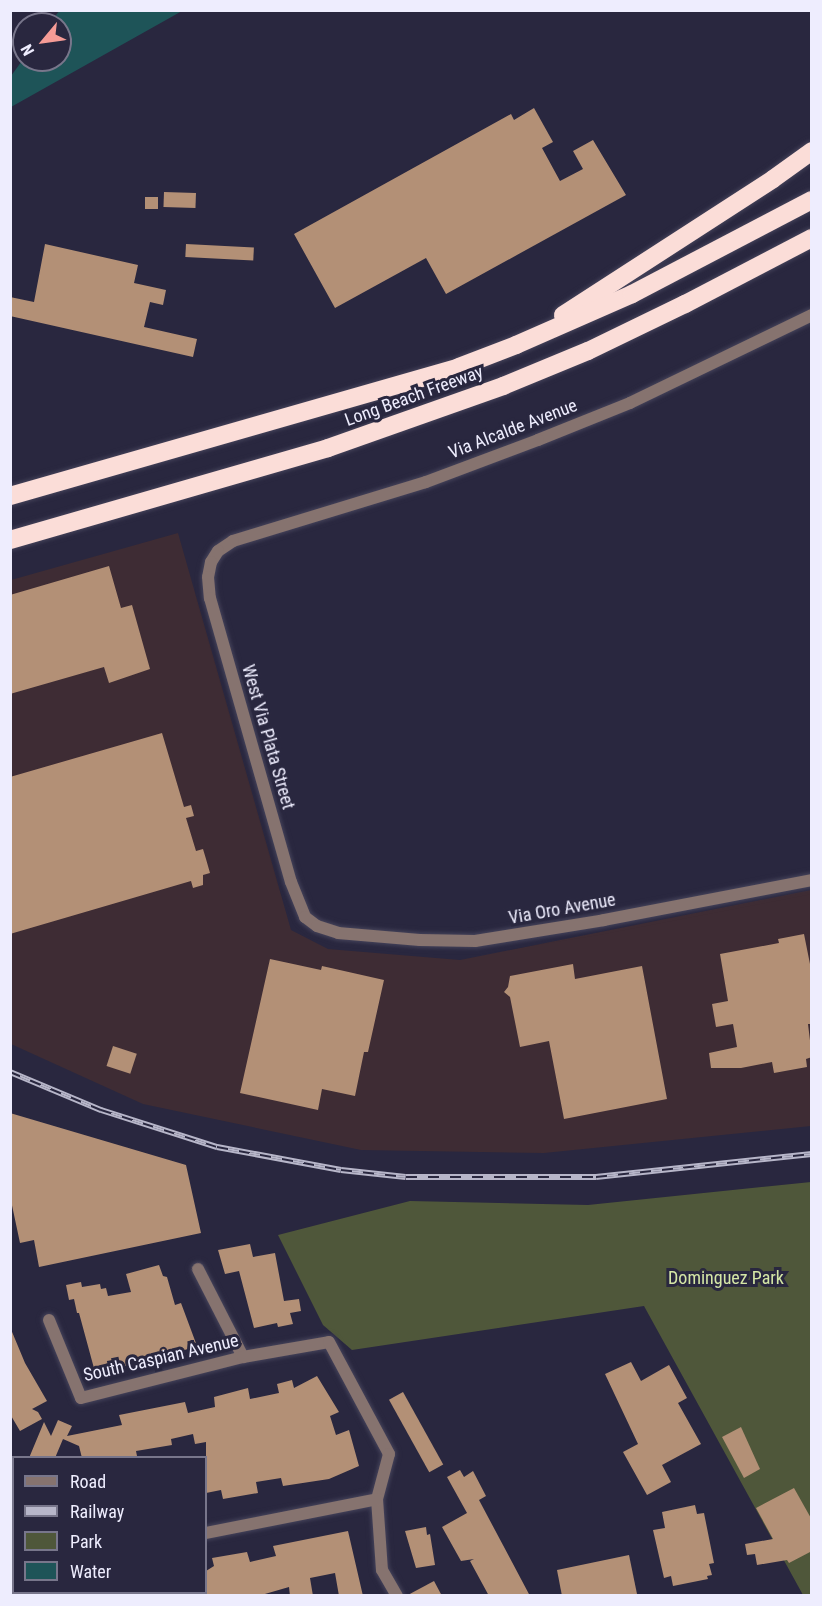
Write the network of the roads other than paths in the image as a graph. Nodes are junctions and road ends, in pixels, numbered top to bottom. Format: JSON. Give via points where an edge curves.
{"nodes":[{"id":1,"x":812,"y":151,"type":"edge"},
{"id":2,"x":812,"y":200,"type":"edge"},
{"id":3,"x":812,"y":238,"type":"edge"},
{"id":4,"x":812,"y":315,"type":"edge"},
{"id":5,"x":516,"y":345,"type":"junction"},
{"id":6,"x":10,"y":496,"type":"edge"},
{"id":7,"x":10,"y":540,"type":"edge"},
{"id":8,"x":218,"y":551,"type":"joint"},
{"id":9,"x":812,"y":880,"type":"edge"},
{"id":10,"x":317,"y":926,"type":"joint"},
{"id":11,"x":198,"y":1269,"type":"dead end"},
{"id":12,"x":49,"y":1320,"type":"dead end"},
{"id":13,"x":243,"y":1357,"type":"junction"},
{"id":14,"x":377,"y":1499,"type":"junction"},
{"id":15,"x":207,"y":1533,"type":"edge"},
{"id":16,"x":10,"y":1576,"type":"edge"},
{"id":17,"x":12,"y":1584,"type":"edge"},
{"id":18,"x":397,"y":1596,"type":"edge"}],
"edges":[{"from":1,"to":5,"type":"highway"},
{"from":2,"to":5,"type":"highway","name":"Long Beach Freeway","via":[[632,294]]},
{"from":3,"to":7,"type":"highway","name":"Long Beach Freeway","via":[[675,310],[503,386],[328,448]]},
{"from":4,"to":8,"type":"street","name":"Via Alcalde Avenue","via":[[630,403],[538,440],[426,482],[232,541]]},
{"from":5,"to":6,"type":"highway","name":"Long Beach Freeway","via":[[449,370]]},
{"from":8,"to":10,"type":"street","name":"West Via Plata Street","via":[[208,577],[210,598],[296,898],[305,917]]},
{"from":9,"to":10,"type":"street","name":"Via Oro Avenue","via":[[475,941],[347,934]]},
{"from":11,"to":13,"type":"street"},
{"from":12,"to":13,"type":"street","name":"South Caspian Avenue","via":[[81,1398]]},
{"from":13,"to":14,"type":"street","name":"South Caspian Avenue","via":[[329,1342],[389,1454]]},
{"from":14,"to":15,"type":"street"},
{"from":14,"to":18,"type":"street","via":[[382,1570]]},
{"from":16,"to":17,"type":"street"}]}
